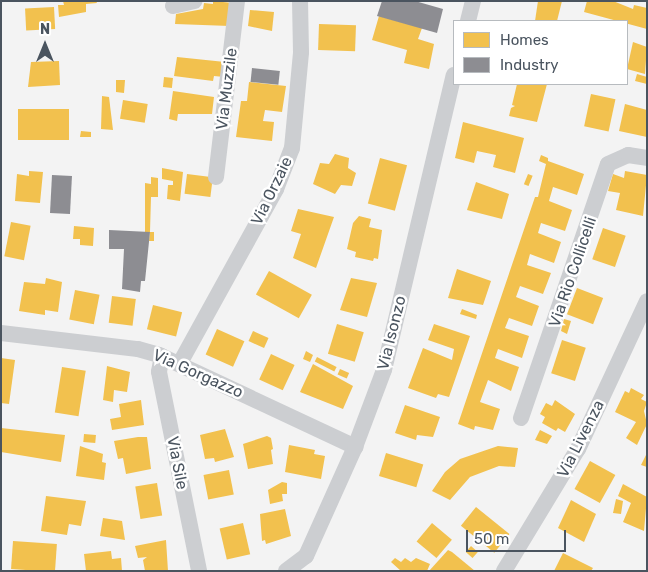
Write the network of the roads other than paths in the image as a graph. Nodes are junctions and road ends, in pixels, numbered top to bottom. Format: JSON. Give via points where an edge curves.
{"nodes":[{"id":1,"x":194,"y":1,"type":"edge"},
{"id":2,"x":237,"y":1,"type":"edge"},
{"id":3,"x":300,"y":1,"type":"edge"},
{"id":4,"x":473,"y":1,"type":"edge"},
{"id":5,"x":173,"y":6,"type":"dead end"},
{"id":6,"x":468,"y":20,"type":"edge"},
{"id":7,"x":453,"y":79,"type":"edge"},
{"id":8,"x":647,"y":158,"type":"edge"},
{"id":9,"x":216,"y":177,"type":"dead end"},
{"id":10,"x":647,"y":302,"type":"edge"},
{"id":11,"x":1,"y":333,"type":"edge"},
{"id":12,"x":162,"y":356,"type":"junction"},
{"id":13,"x":180,"y":363,"type":"junction"},
{"id":14,"x":521,"y":418,"type":"dead end"},
{"id":15,"x":355,"y":447,"type":"junction"},
{"id":16,"x":199,"y":571,"type":"edge"},
{"id":17,"x":286,"y":571,"type":"edge"},
{"id":18,"x":504,"y":571,"type":"edge"}],
"edges":[{"from":1,"to":5,"type":"street"},
{"from":2,"to":9,"type":"street","name":"Via Muzzile"},
{"from":3,"to":13,"type":"street","name":"Via Orzaie","via":[[301,52],[292,148],[276,189]]},
{"from":4,"to":6,"type":"street"},
{"from":7,"to":15,"type":"street","name":"Via Isonzo","via":[[384,370]]},
{"from":8,"to":14,"type":"street","name":"Via Rio Collicelli","via":[[628,154],[608,164]]},
{"from":10,"to":18,"type":"street","name":"Via Livenza","via":[[578,449]]},
{"from":11,"to":12,"type":"street","name":"Via Gorgazzo","via":[[138,349]]},
{"from":12,"to":13,"type":"street","name":"Via Gorgazzo"},
{"from":12,"to":16,"type":"street","name":"Via Sile","via":[[159,372]]},
{"from":13,"to":15,"type":"street","name":"Via Gorgazzo"},
{"from":15,"to":17,"type":"street","name":"Via Isonzo","via":[[306,556]]}]}
